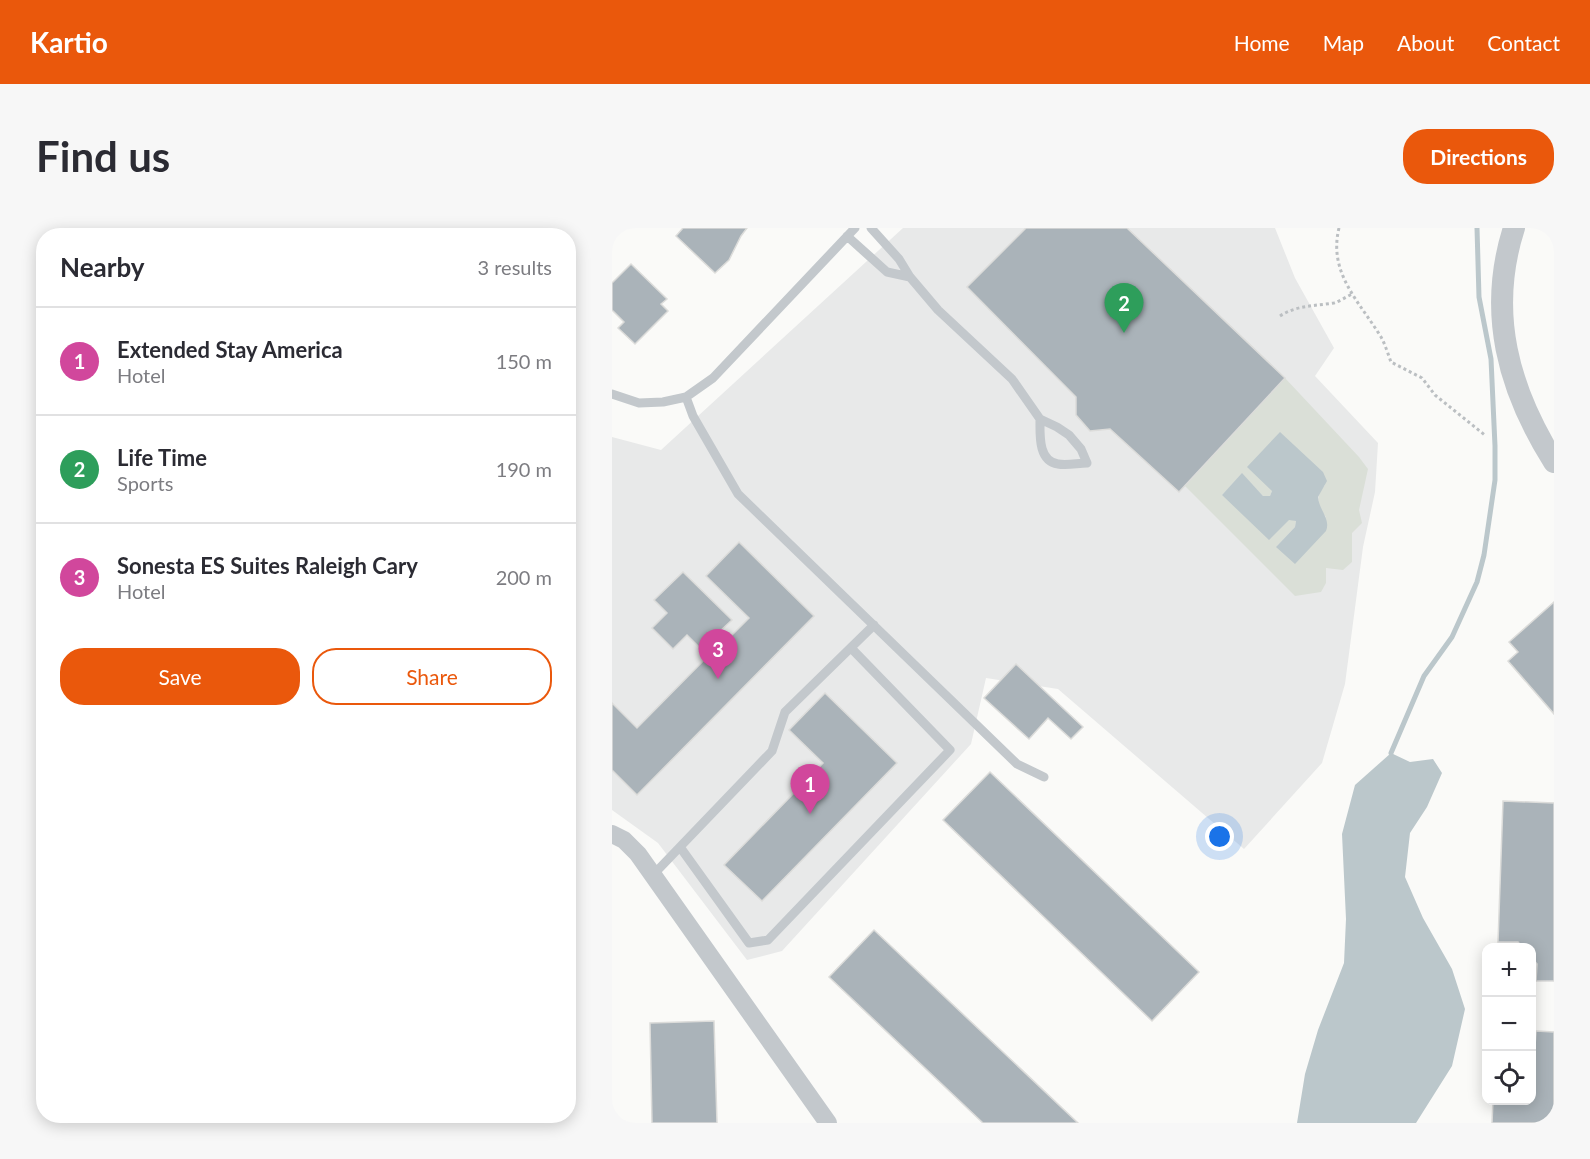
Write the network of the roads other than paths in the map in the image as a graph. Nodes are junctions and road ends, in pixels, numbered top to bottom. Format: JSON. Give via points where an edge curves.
{"nodes":[{"id":1,"x":855,"y":228,"type":"edge"},
{"id":2,"x":871,"y":228,"type":"edge"},
{"id":3,"x":1514,"y":228,"type":"edge"},
{"id":4,"x":847,"y":236,"type":"junction"},
{"id":5,"x":910,"y":277,"type":"junction"},
{"id":6,"x":612,"y":394,"type":"edge"},
{"id":7,"x":686,"y":397,"type":"junction"},
{"id":8,"x":1041,"y":419,"type":"junction"},
{"id":9,"x":1554,"y":462,"type":"edge"},
{"id":10,"x":874,"y":625,"type":"junction"},
{"id":11,"x":851,"y":648,"type":"junction"},
{"id":12,"x":1044,"y":777,"type":"dead end"},
{"id":13,"x":612,"y":834,"type":"edge"},
{"id":14,"x":680,"y":847,"type":"junction"},
{"id":15,"x":653,"y":875,"type":"junction"},
{"id":16,"x":828,"y":1123,"type":"edge"}],
"edges":[{"from":1,"to":4,"type":"lane"},
{"from":2,"to":5,"type":"lane","via":[[899,258]]},
{"from":3,"to":9,"type":"street","via":[[1506,252],[1502,288],[1506,346],[1518,394]]},
{"from":4,"to":5,"type":"lane","via":[[887,272]]},
{"from":4,"to":7,"type":"lane","via":[[713,378]]},
{"from":5,"to":8,"type":"lane","via":[[938,310],[1012,379]]},
{"from":6,"to":7,"type":"lane","via":[[639,403]]},
{"from":7,"to":10,"type":"lane","via":[[738,494]]},
{"from":8,"to":8,"type":"lane","via":[[1040,444],[1048,459],[1058,464],[1087,463],[1069,435]]},
{"from":10,"to":11,"type":"lane"},
{"from":10,"to":12,"type":"lane","via":[[1017,764]]},
{"from":11,"to":14,"type":"lane","via":[[785,712],[772,751]]},
{"from":11,"to":14,"type":"lane","via":[[950,750],[768,940],[749,943]]},
{"from":13,"to":15,"type":"street","via":[[624,840]]},
{"from":14,"to":15,"type":"lane"},
{"from":15,"to":16,"type":"street"}]}
